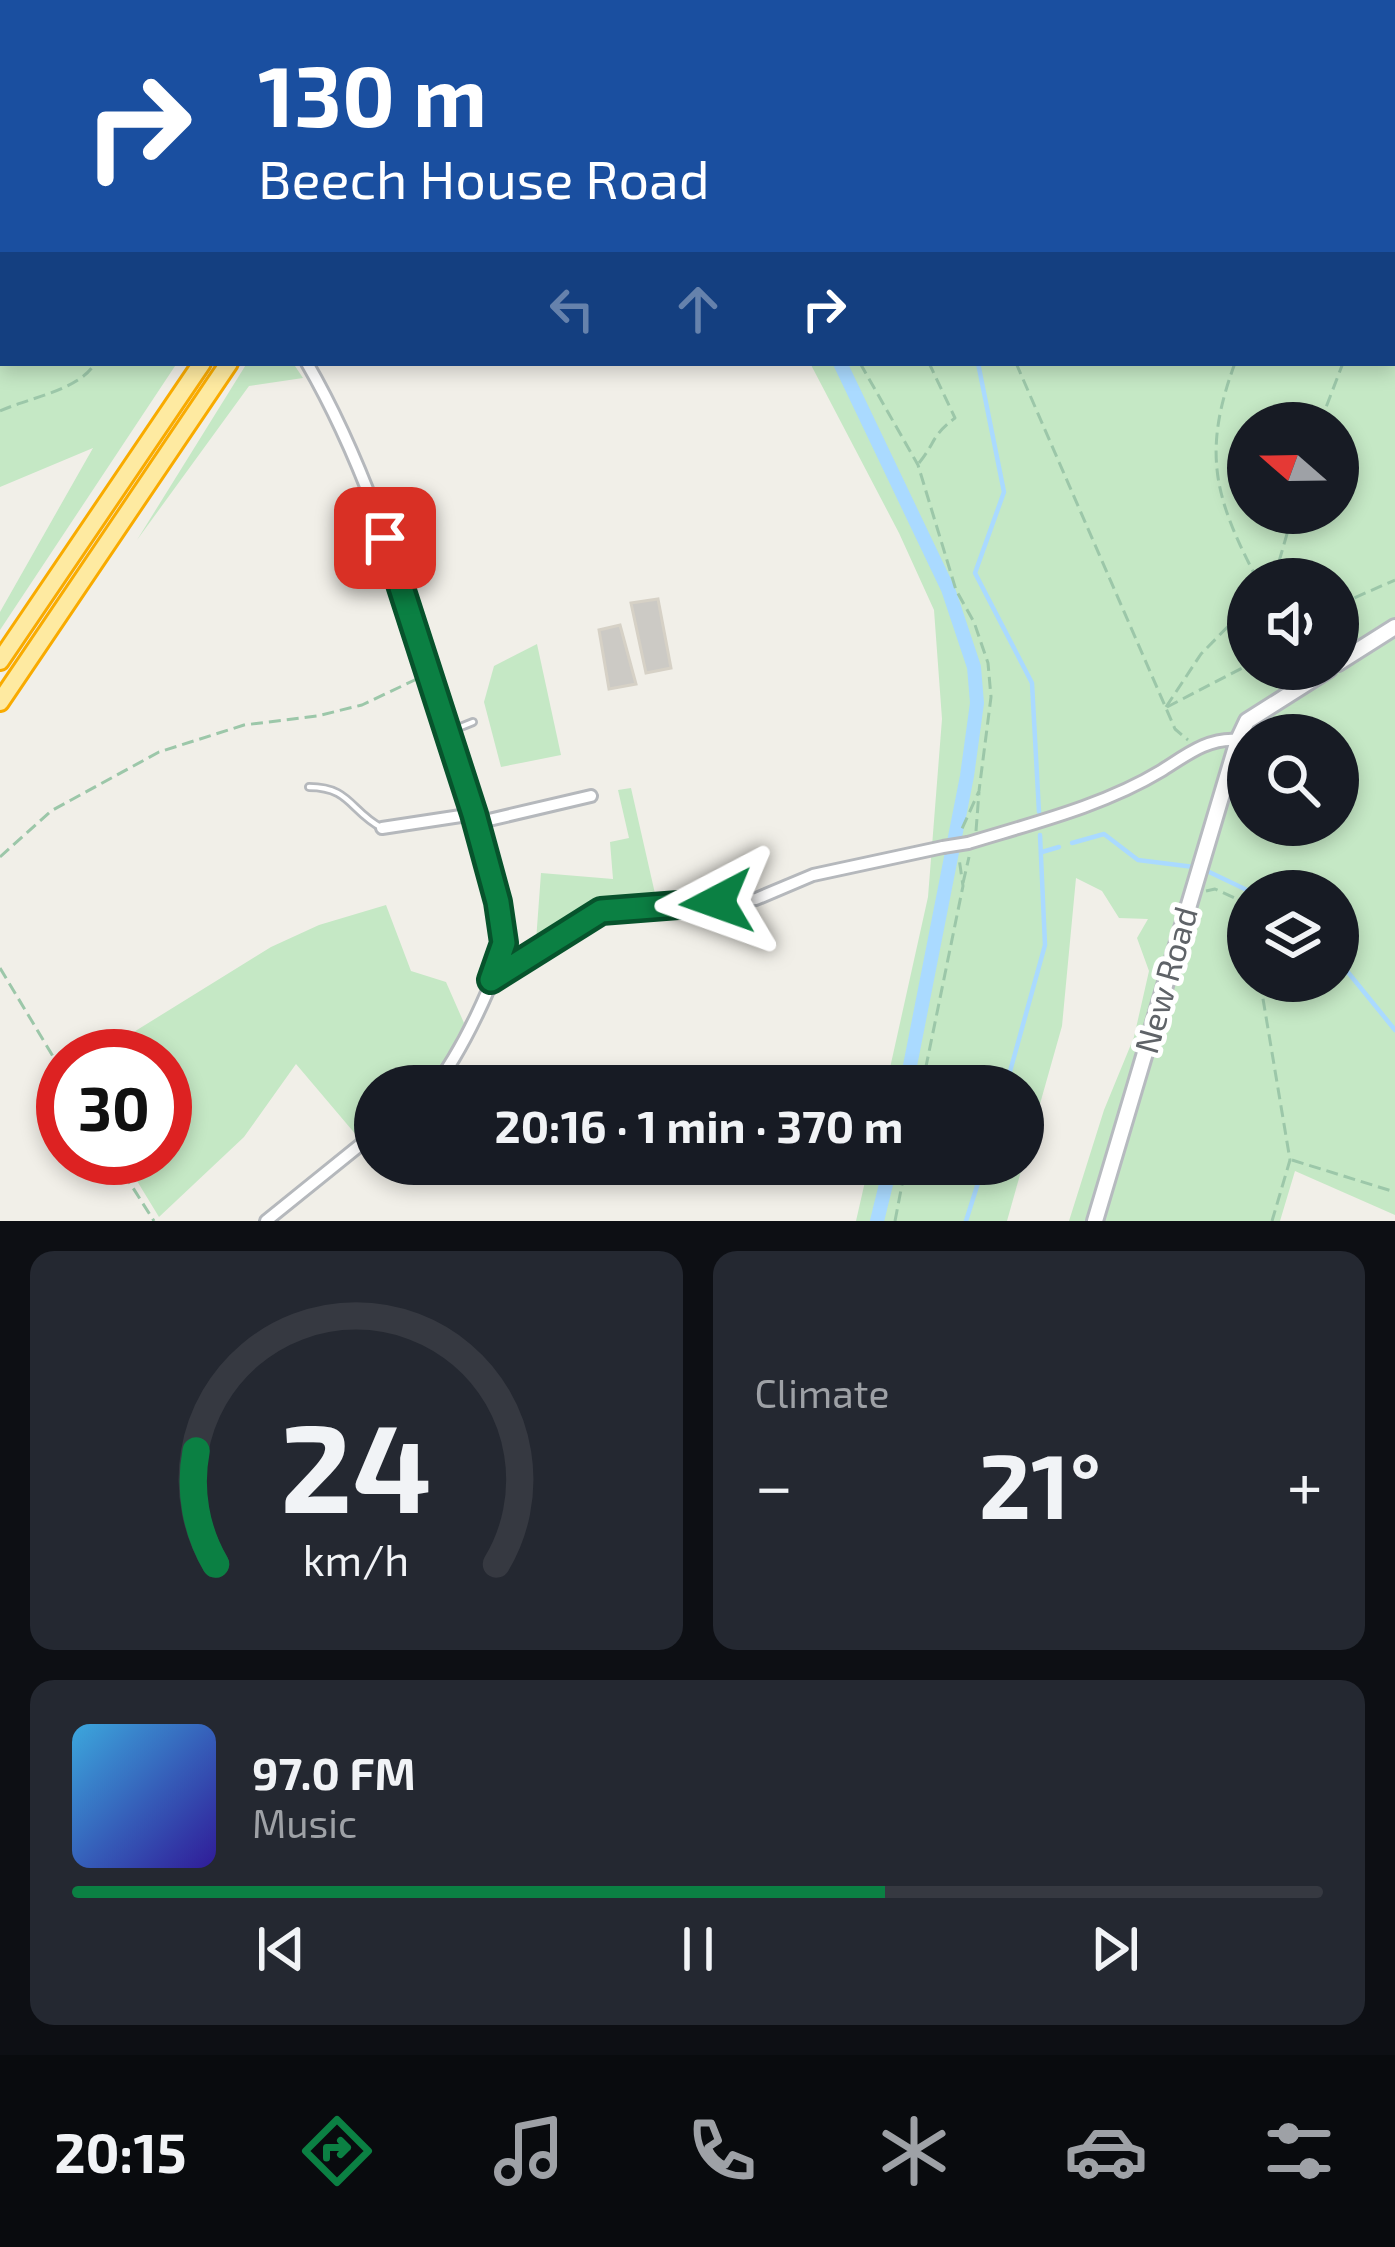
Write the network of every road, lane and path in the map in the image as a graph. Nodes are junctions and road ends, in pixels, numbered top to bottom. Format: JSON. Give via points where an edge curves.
{"nodes":[{"id":1,"x":94,"y":366,"type":"edge"},
{"id":2,"x":200,"y":366,"type":"edge"},
{"id":3,"x":227,"y":366,"type":"edge"},
{"id":4,"x":309,"y":366,"type":"edge"},
{"id":5,"x":862,"y":366,"type":"edge"},
{"id":6,"x":930,"y":366,"type":"edge"},
{"id":7,"x":1017,"y":366,"type":"edge"},
{"id":8,"x":1233,"y":366,"type":"edge"},
{"id":9,"x":1342,"y":366,"type":"edge"},
{"id":10,"x":1328,"y":402,"type":"edge"},
{"id":11,"x":0,"y":411,"type":"edge"},
{"id":12,"x":918,"y":465,"type":"junction"},
{"id":13,"x":1246,"y":558,"type":"edge"},
{"id":14,"x":1395,"y":580,"type":"edge"},
{"id":15,"x":1359,"y":596,"type":"edge"},
{"id":16,"x":1227,"y":627,"type":"edge"},
{"id":17,"x":1395,"y":627,"type":"edge"},
{"id":18,"x":1359,"y":650,"type":"edge"},
{"id":19,"x":0,"y":662,"type":"edge"},
{"id":20,"x":429,"y":674,"type":"junction"},
{"id":21,"x":1227,"y":676,"type":"edge"},
{"id":22,"x":1296,"y":690,"type":"edge"},
{"id":23,"x":0,"y":702,"type":"edge"},
{"id":24,"x":1166,"y":707,"type":"junction"},
{"id":25,"x":1258,"y":714,"type":"edge"},
{"id":26,"x":473,"y":722,"type":"dead end"},
{"id":27,"x":448,"y":732,"type":"junction"},
{"id":28,"x":1227,"y":740,"type":"edge"},
{"id":29,"x":1198,"y":748,"type":"junction"},
{"id":30,"x":1227,"y":776,"type":"edge"},
{"id":31,"x":310,"y":787,"type":"dead end"},
{"id":32,"x":590,"y":796,"type":"dead end"},
{"id":33,"x":475,"y":818,"type":"junction"},
{"id":34,"x":382,"y":829,"type":"joint"},
{"id":35,"x":962,"y":829,"type":"dead end"},
{"id":36,"x":963,"y":848,"type":"junction"},
{"id":37,"x":0,"y":857,"type":"edge"},
{"id":38,"x":1227,"y":894,"type":"edge"},
{"id":39,"x":1192,"y":895,"type":"junction"},
{"id":40,"x":0,"y":968,"type":"edge"},
{"id":41,"x":491,"y":980,"type":"junction"},
{"id":42,"x":1264,"y":1002,"type":"edge"},
{"id":43,"x":37,"y":1029,"type":"edge"},
{"id":44,"x":452,"y":1065,"type":"edge"},
{"id":45,"x":926,"y":1065,"type":"edge"},
{"id":46,"x":354,"y":1149,"type":"edge"},
{"id":47,"x":1290,"y":1160,"type":"junction"},
{"id":48,"x":131,"y":1185,"type":"edge"},
{"id":49,"x":902,"y":1185,"type":"edge"},
{"id":50,"x":1395,"y":1192,"type":"edge"},
{"id":51,"x":154,"y":1221,"type":"edge"},
{"id":52,"x":266,"y":1221,"type":"edge"},
{"id":53,"x":895,"y":1221,"type":"edge"},
{"id":54,"x":1095,"y":1221,"type":"edge"},
{"id":55,"x":1271,"y":1221,"type":"edge"}],
"edges":[{"from":1,"to":11,"type":"path"},
{"from":2,"to":19,"type":"highway"},
{"from":3,"to":23,"type":"highway"},
{"from":4,"to":20,"type":"street","via":[[370,494]]},
{"from":5,"to":12,"type":"path"},
{"from":6,"to":12,"type":"path","via":[[955,418],[934,434]]},
{"from":7,"to":24,"type":"path"},
{"from":8,"to":13,"type":"path","via":[[1214,442],[1221,494]]},
{"from":9,"to":10,"type":"path"},
{"from":12,"to":35,"type":"path","via":[[988,663],[979,790]]},
{"from":14,"to":15,"type":"path"},
{"from":16,"to":24,"type":"path"},
{"from":17,"to":18,"type":"main road"},
{"from":20,"to":27,"type":"street"},
{"from":20,"to":37,"type":"path","via":[[362,705],[244,725],[159,752],[51,811]]},
{"from":21,"to":24,"type":"path"},
{"from":22,"to":25,"type":"main road"},
{"from":24,"to":29,"type":"path","via":[[1174,729]]},
{"from":26,"to":27,"type":"lane"},
{"from":27,"to":33,"type":"street"},
{"from":28,"to":29,"type":"street"},
{"from":29,"to":36,"type":"street","via":[[1148,779]]},
{"from":30,"to":39,"type":"main road","name":"New Road"},
{"from":31,"to":34,"type":"lane","via":[[338,791]]},
{"from":32,"to":33,"type":"street"},
{"from":33,"to":34,"type":"street"},
{"from":33,"to":41,"type":"street","via":[[504,943]]},
{"from":36,"to":41,"type":"street","bridge":true,"via":[[812,875],[756,899],[601,911]]},
{"from":36,"to":45,"type":"path","via":[[963,886]]},
{"from":38,"to":39,"type":"path"},
{"from":39,"to":54,"type":"main road","name":"New Road"},
{"from":40,"to":43,"type":"path"},
{"from":41,"to":44,"type":"street"},
{"from":42,"to":47,"type":"path"},
{"from":46,"to":52,"type":"street"},
{"from":47,"to":50,"type":"path"},
{"from":47,"to":55,"type":"path"},
{"from":48,"to":51,"type":"path"},
{"from":49,"to":53,"type":"path"}]}
